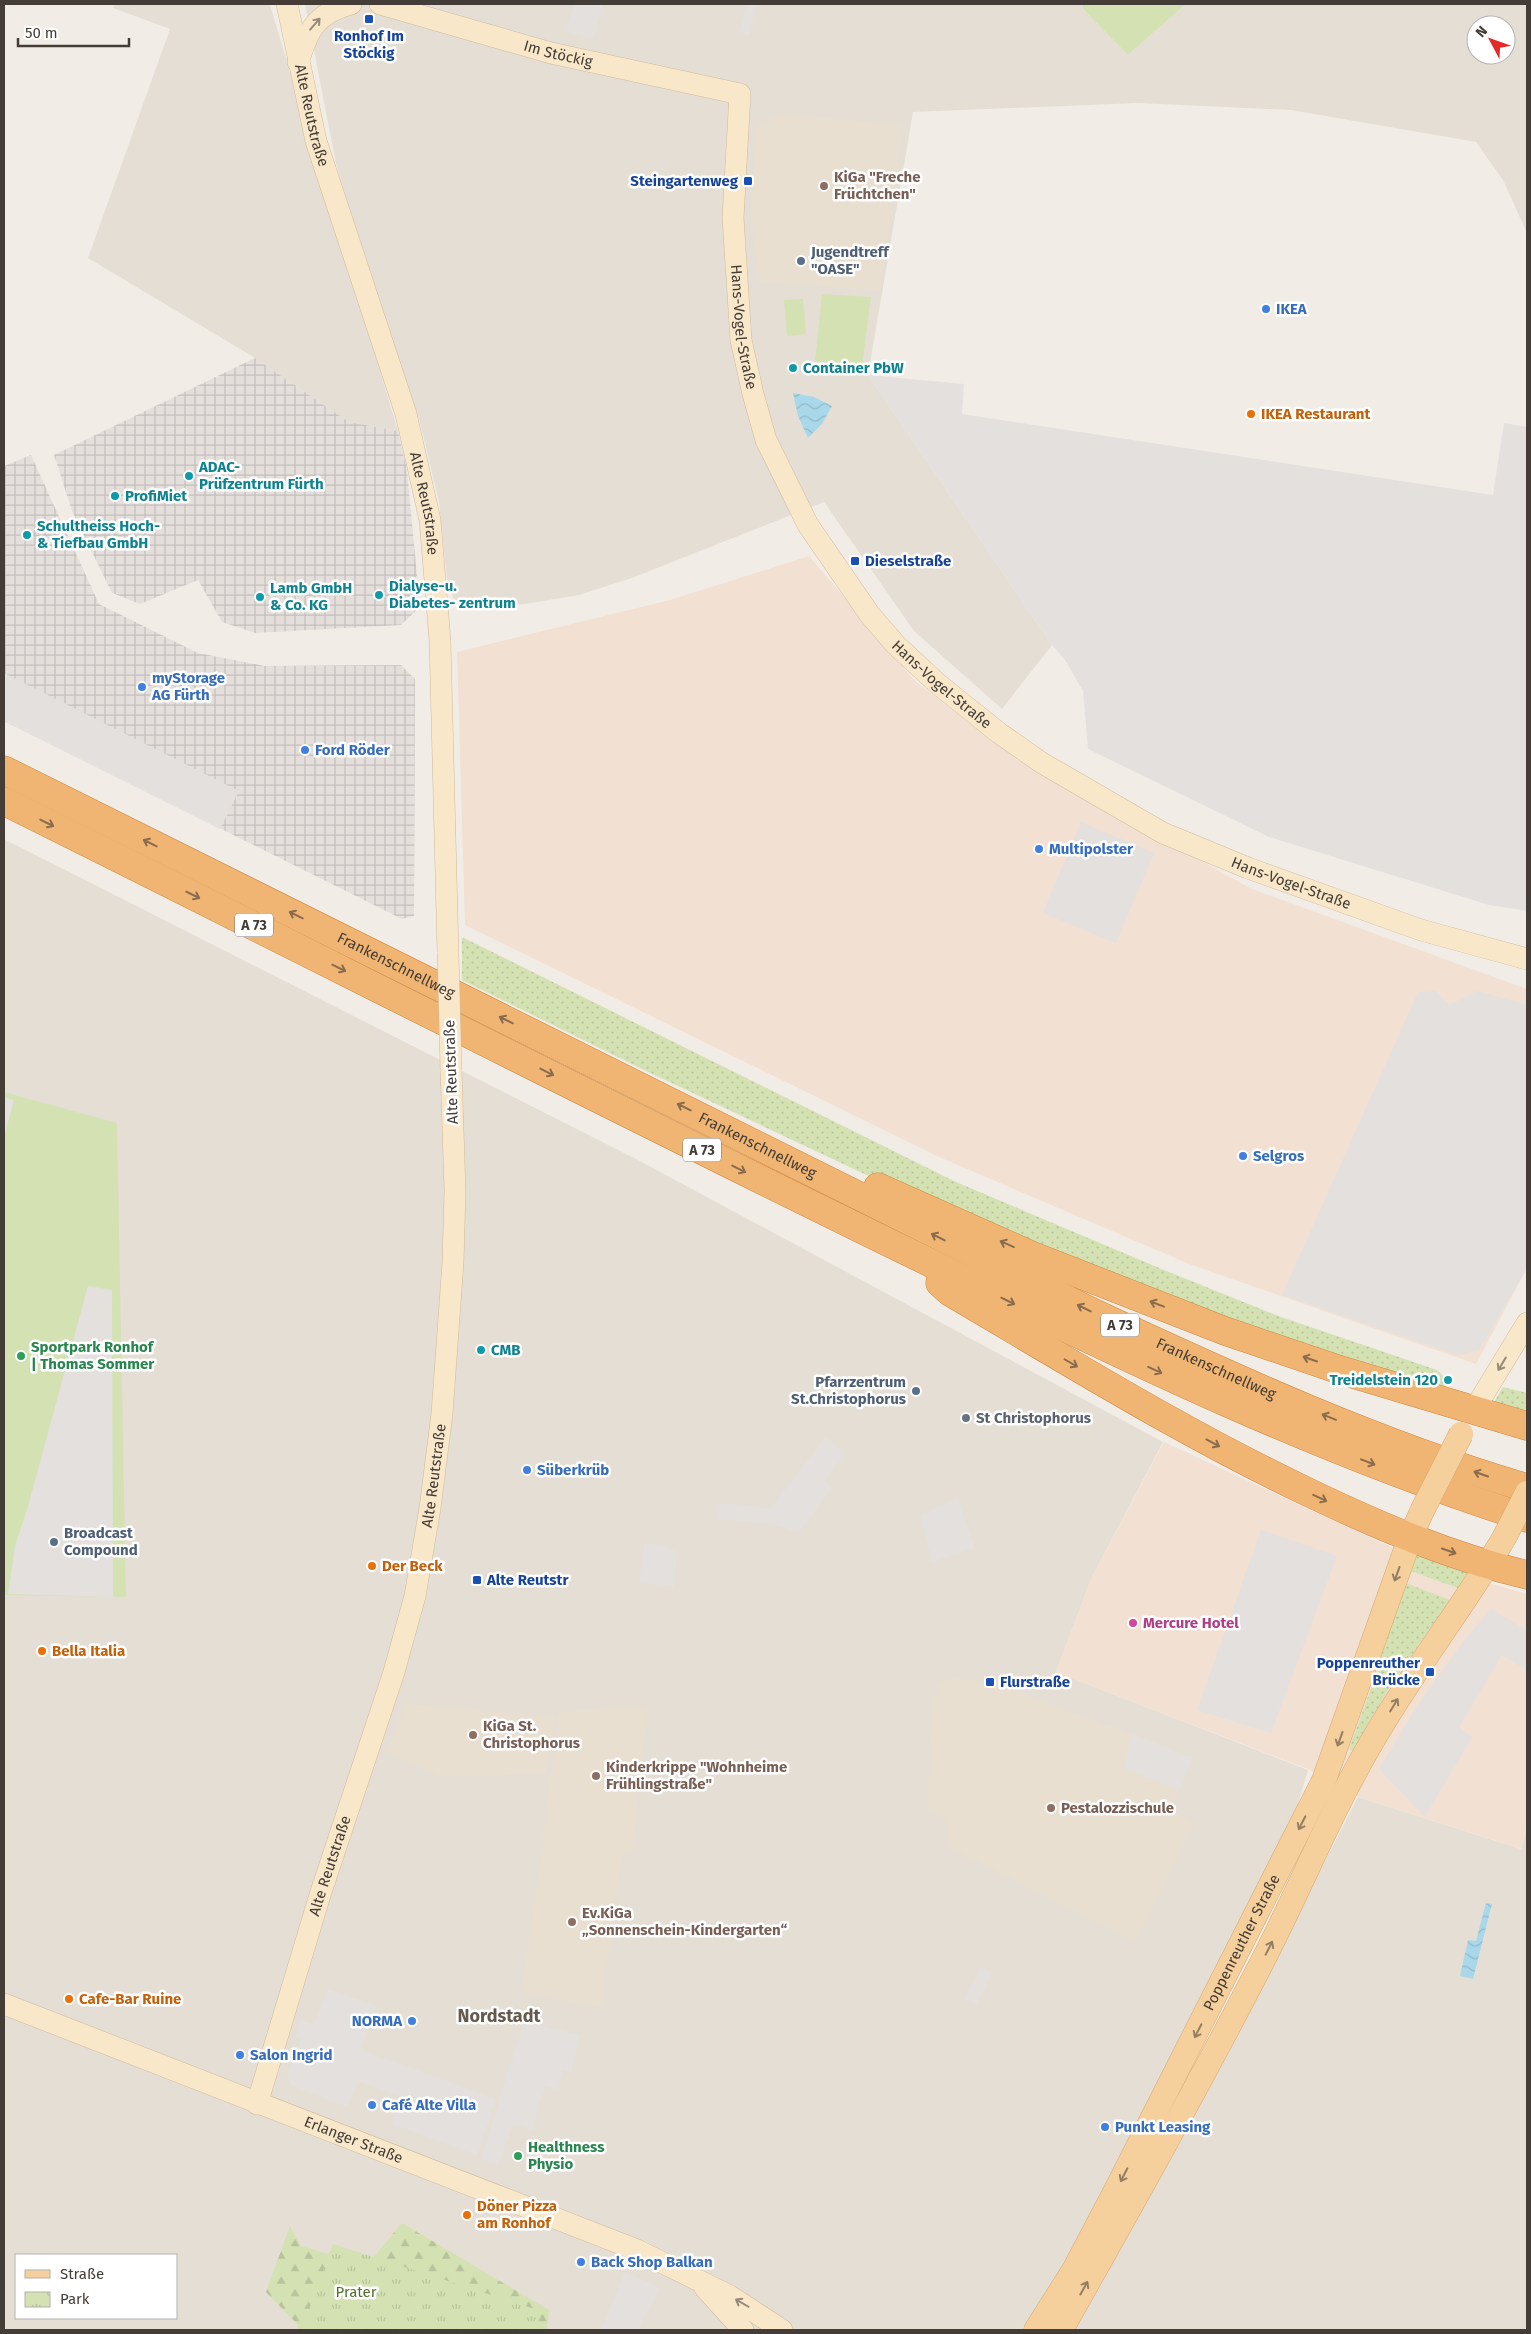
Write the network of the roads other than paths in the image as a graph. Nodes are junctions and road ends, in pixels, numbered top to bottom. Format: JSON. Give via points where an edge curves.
{"nodes":[{"id":1,"x":287,"y":4,"type":"edge"},
{"id":2,"x":351,"y":4,"type":"edge"},
{"id":3,"x":380,"y":4,"type":"edge"},
{"id":4,"x":298,"y":62,"type":"junction"},
{"id":5,"x":740,"y":94,"type":"joint"},
{"id":6,"x":4,"y":770,"type":"edge"},
{"id":7,"x":4,"y":801,"type":"edge"},
{"id":8,"x":1527,"y":959,"type":"edge"},
{"id":9,"x":727,"y":1129,"type":"junction"},
{"id":10,"x":901,"y":1248,"type":"junction"},
{"id":11,"x":1527,"y":1322,"type":"edge"},
{"id":12,"x":1474,"y":1410,"type":"junction"},
{"id":13,"x":1527,"y":1426,"type":"edge"},
{"id":14,"x":1527,"y":1488,"type":"edge"},
{"id":15,"x":1527,"y":1493,"type":"edge"},
{"id":16,"x":1527,"y":1518,"type":"edge"},
{"id":17,"x":1410,"y":1538,"type":"junction"},
{"id":18,"x":1488,"y":1564,"type":"junction"},
{"id":19,"x":1527,"y":1575,"type":"edge"},
{"id":20,"x":4,"y":2004,"type":"edge"},
{"id":21,"x":258,"y":2104,"type":"junction"},
{"id":22,"x":700,"y":2283,"type":"junction"},
{"id":23,"x":743,"y":2330,"type":"edge"},
{"id":24,"x":782,"y":2330,"type":"edge"},
{"id":25,"x":1036,"y":2330,"type":"edge"},
{"id":26,"x":1060,"y":2330,"type":"edge"}],
"edges":[{"from":1,"to":4,"type":"main road","name":"Alte Reutstraße"},
{"from":4,"to":2,"type":"main road","one_way":true,"via":[[308,32],[319,19],[336,8]]},
{"from":3,"to":5,"type":"main road","name":"Im Stöckig","via":[[551,53]]},
{"from":4,"to":21,"type":"main road","name":"Alte Reutstraße","bridge":true,"via":[[316,141],[406,414],[430,520],[440,641],[455,1191],[442,1414],[415,1596]]},
{"from":5,"to":8,"type":"main road","name":"Hans-Vogel-Straße","via":[[733,218],[741,340],[766,440],[808,525],[870,615],[896,645],[998,733],[1064,776],[1163,833],[1248,868],[1421,930]]},
{"from":9,"to":6,"type":"highway","name":"Frankenschnellweg","number":"A 73","one_way":true},
{"from":7,"to":10,"type":"highway","name":"Frankenschnellweg","number":"A 73","one_way":true},
{"from":12,"to":9,"type":"highway","one_way":true,"via":[[1225,1331],[1033,1256],[828,1164]]},
{"from":14,"to":9,"type":"highway","name":"Frankenschnellweg","number":"A 73","one_way":true,"via":[[1409,1449],[1207,1366],[982,1259]]},
{"from":10,"to":16,"type":"highway","name":"Frankenschnellweg","number":"A 73","one_way":true,"via":[[1083,1337],[1296,1434]]},
{"from":10,"to":17,"type":"highway","one_way":true,"via":[[950,1292],[1184,1428],[1276,1477]]},
{"from":11,"to":12,"type":"main road","one_way":true},
{"from":12,"to":13,"type":"highway"},
{"from":12,"to":17,"type":"main road","bridge":true},
{"from":15,"to":18,"type":"main road","bridge":true},
{"from":17,"to":18,"type":"highway","one_way":true},
{"from":17,"to":25,"type":"main road","name":"Poppenreuther Straße","one_way":true,"via":[[1324,1780],[1116,2190],[1074,2270]]},
{"from":18,"to":19,"type":"highway"},
{"from":26,"to":18,"type":"main road","name":"Poppenreuther Straße","one_way":true,"via":[[1178,2122],[1258,1972],[1369,1747],[1413,1674]]},
{"from":20,"to":21,"type":"main road","name":"Erlanger Straße"},
{"from":21,"to":22,"type":"main road","name":"Erlanger Straße","via":[[628,2246]]},
{"from":22,"to":23,"type":"main road","name":"Erlanger Straße"},
{"from":24,"to":22,"type":"main road","name":"Erlanger Straße","one_way":true,"via":[[730,2296]]}]}
